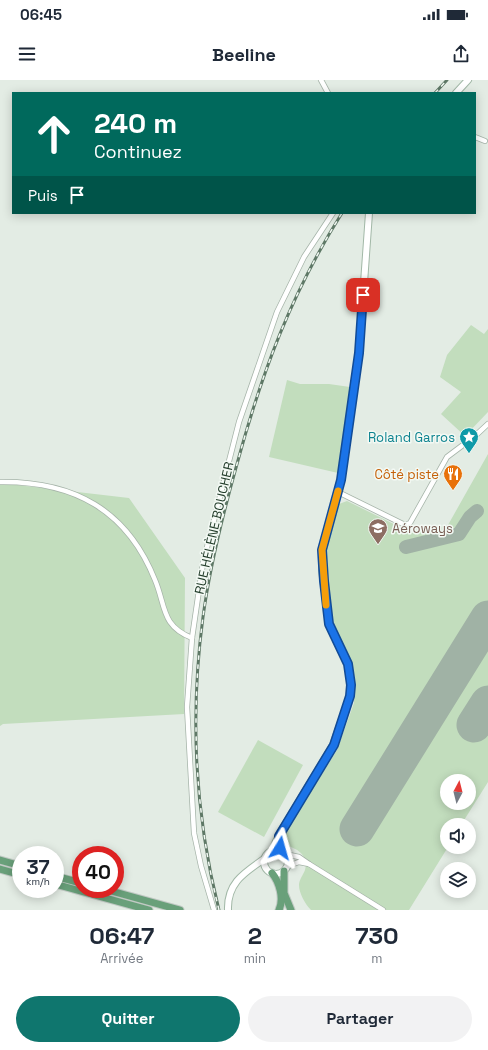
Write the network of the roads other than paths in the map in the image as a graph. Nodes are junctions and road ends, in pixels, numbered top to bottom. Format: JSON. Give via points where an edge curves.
{"nodes":[{"id":1,"x":321,"y":80,"type":"edge"},
{"id":2,"x":468,"y":80,"type":"edge"},
{"id":3,"x":327,"y":92,"type":"edge"},
{"id":4,"x":457,"y":92,"type":"edge"},
{"id":5,"x":476,"y":137,"type":"edge"},
{"id":6,"x":486,"y":141,"type":"dead end"},
{"id":7,"x":332,"y":214,"type":"edge"},
{"id":8,"x":369,"y":214,"type":"edge"},
{"id":9,"x":488,"y":424,"type":"edge"},
{"id":10,"x":0,"y":482,"type":"edge"},
{"id":11,"x":338,"y":492,"type":"junction"},
{"id":12,"x":192,"y":638,"type":"junction"},
{"id":13,"x":278,"y":838,"type":"junction"},
{"id":14,"x":272,"y":850,"type":"junction"},
{"id":15,"x":283,"y":852,"type":"junction"},
{"id":16,"x":264,"y":859,"type":"junction"},
{"id":17,"x":0,"y":860,"type":"edge"},
{"id":18,"x":12,"y":863,"type":"edge"},
{"id":19,"x":309,"y":864,"type":"junction"},
{"id":20,"x":266,"y":868,"type":"junction"},
{"id":21,"x":286,"y":868,"type":"junction"},
{"id":22,"x":0,"y":869,"type":"edge"},
{"id":23,"x":249,"y":870,"type":"junction"},
{"id":24,"x":12,"y":872,"type":"edge"},
{"id":25,"x":272,"y":873,"type":"junction"},
{"id":26,"x":64,"y":886,"type":"edge"},
{"id":27,"x":124,"y":895,"type":"edge"},
{"id":28,"x":149,"y":910,"type":"edge"},
{"id":29,"x":180,"y":910,"type":"edge"},
{"id":30,"x":214,"y":910,"type":"edge"},
{"id":31,"x":228,"y":910,"type":"edge"},
{"id":32,"x":279,"y":910,"type":"edge"},
{"id":33,"x":291,"y":910,"type":"edge"},
{"id":34,"x":383,"y":910,"type":"edge"}],
"edges":[{"from":1,"to":3,"type":"street"},
{"from":2,"to":4,"type":"street"},
{"from":5,"to":6,"type":"street"},
{"from":7,"to":12,"type":"street","name":"RUE HÉLÈNE BOUCHER","via":[[304,257],[277,312],[239,422],[203,563]]},
{"from":8,"to":11,"type":"street","via":[[359,353]]},
{"from":9,"to":11,"type":"street","via":[[447,457],[410,523],[405,525]]},
{"from":10,"to":12,"type":"street","via":[[46,486],[73,493],[109,514],[123,526],[147,560],[171,624]]},
{"from":11,"to":13,"type":"street","via":[[325,537],[322,561],[329,624],[350,673],[350,696],[334,745]]},
{"from":12,"to":30,"type":"street","name":"RUE HÉLÈNE BOUCHER","via":[[187,707],[192,812],[201,866]]},
{"from":13,"to":14,"type":"street"},
{"from":13,"to":15,"type":"street"},
{"from":14,"to":15,"type":"street"},
{"from":14,"to":16,"type":"street"},
{"from":15,"to":19,"type":"street","via":[[299,857]]},
{"from":15,"to":21,"type":"street","via":[[288,860]]},
{"from":16,"to":20,"type":"street"},
{"from":16,"to":23,"type":"street"},
{"from":17,"to":18,"type":"main road"},
{"from":19,"to":21,"type":"street","via":[[299,862]]},
{"from":19,"to":34,"type":"street"},
{"from":20,"to":23,"type":"street"},
{"from":20,"to":25,"type":"street"},
{"from":21,"to":25,"type":"street"},
{"from":21,"to":33,"type":"main road","via":[[284,893]]},
{"from":22,"to":24,"type":"main road"},
{"from":23,"to":31,"type":"street","via":[[232,886],[228,897]]},
{"from":25,"to":32,"type":"main road","via":[[280,893]]},
{"from":26,"to":28,"type":"main road"},
{"from":27,"to":29,"type":"main road"}]}
